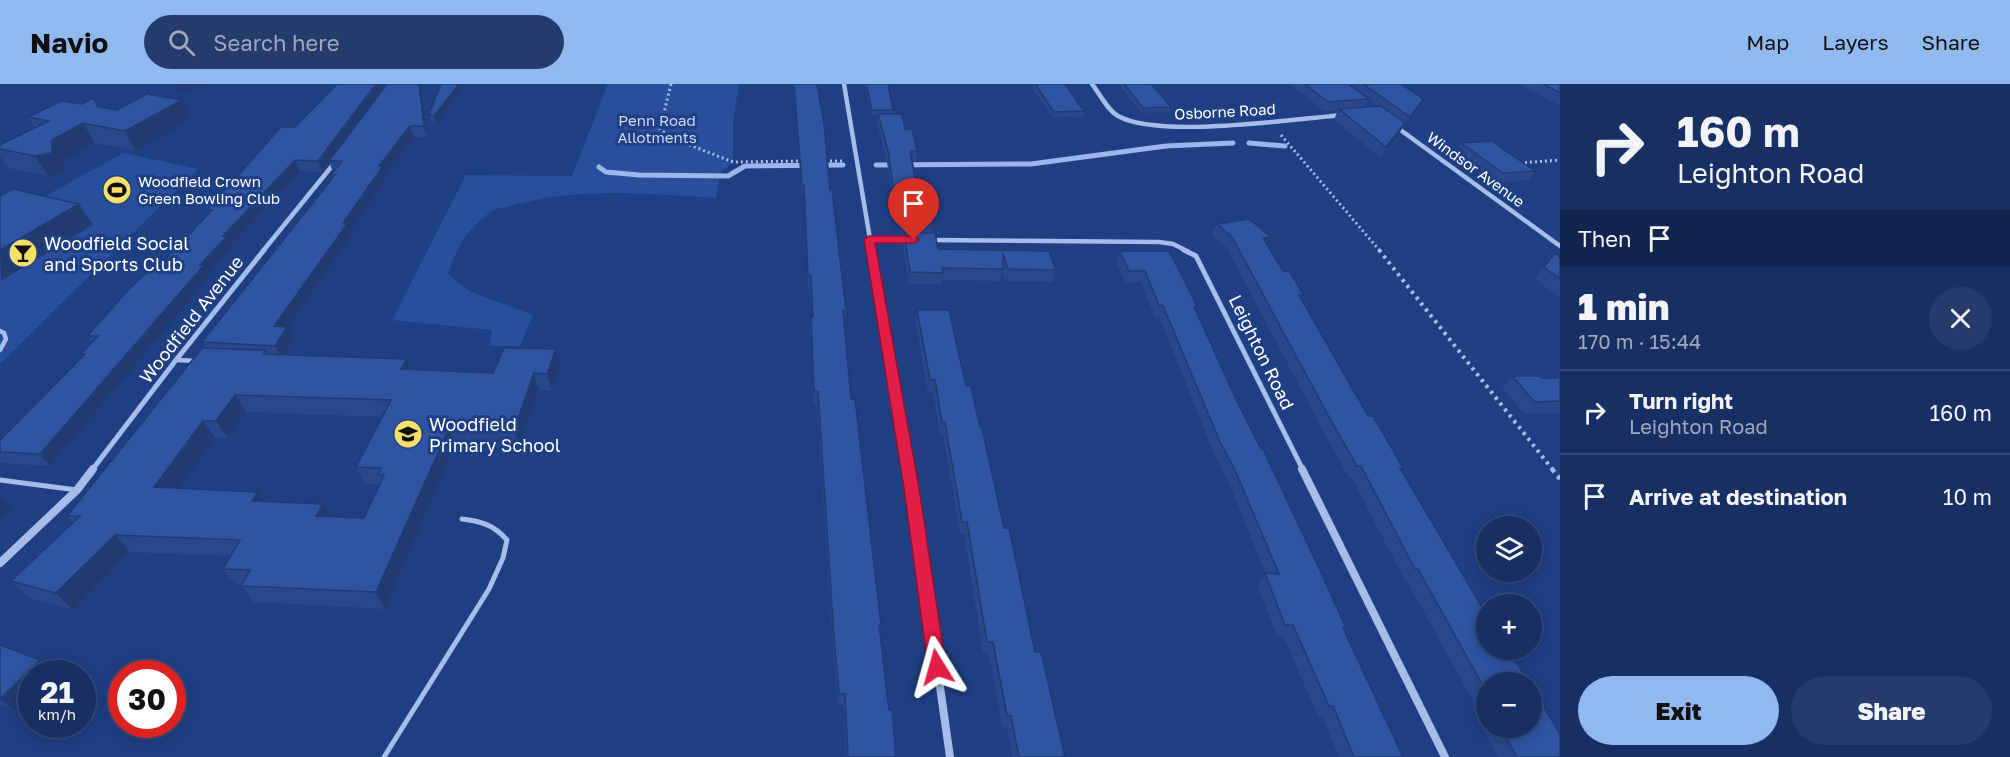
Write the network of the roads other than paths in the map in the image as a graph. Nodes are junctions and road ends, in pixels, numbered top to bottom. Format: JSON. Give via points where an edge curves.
{"nodes":[{"id":1,"x":844,"y":84,"type":"edge"},
{"id":2,"x":1092,"y":84,"type":"edge"},
{"id":3,"x":1353,"y":114,"type":"edge"},
{"id":4,"x":1386,"y":119,"type":"edge"},
{"id":5,"x":341,"y":154,"type":"edge"},
{"id":6,"x":869,"y":239,"type":"junction"},
{"id":7,"x":1560,"y":246,"type":"edge"},
{"id":8,"x":0,"y":331,"type":"edge"},
{"id":9,"x":0,"y":350,"type":"edge"},
{"id":10,"x":176,"y":360,"type":"junction"},
{"id":11,"x":203,"y":361,"type":"edge"},
{"id":12,"x":0,"y":480,"type":"edge"},
{"id":13,"x":77,"y":490,"type":"junction"},
{"id":14,"x":462,"y":519,"type":"dead end"},
{"id":15,"x":0,"y":563,"type":"edge"},
{"id":16,"x":384,"y":757,"type":"edge"},
{"id":17,"x":950,"y":757,"type":"edge"},
{"id":18,"x":1445,"y":757,"type":"edge"}],
"edges":[{"from":1,"to":6,"type":"street"},
{"from":2,"to":3,"type":"street","name":"Osborne Road","via":[[1118,116],[1145,126]]},
{"from":4,"to":7,"type":"street","name":"Windsor Avenue"},
{"from":5,"to":10,"type":"street","name":"Woodfield Avenue"},
{"from":6,"to":17,"type":"street","via":[[912,488]]},
{"from":6,"to":18,"type":"street","name":"Leighton Road","via":[[1159,242],[1173,244],[1196,256]]},
{"from":8,"to":9,"type":"lane","via":[[6,339]]},
{"from":10,"to":11,"type":"lane"},
{"from":10,"to":13,"type":"street","name":"Woodfield Avenue"},
{"from":12,"to":13,"type":"lane"},
{"from":13,"to":15,"type":"street","name":"Woodfield Avenue"},
{"from":14,"to":16,"type":"lane","via":[[481,520],[497,528],[507,540],[503,558],[489,589]]}]}
